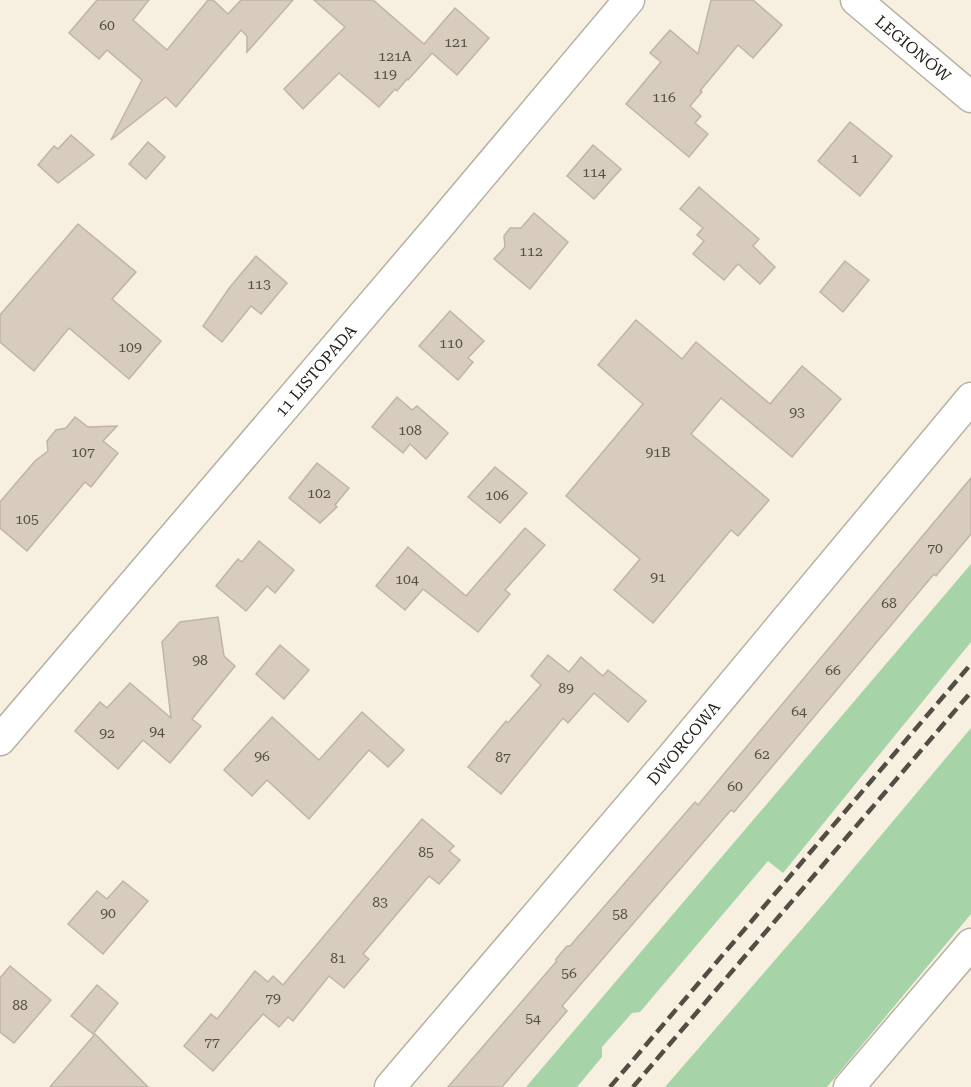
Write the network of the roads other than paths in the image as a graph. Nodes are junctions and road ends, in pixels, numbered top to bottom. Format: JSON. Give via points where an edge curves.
{"nodes":[{"id":1,"x":629,"y":0,"type":"edge"},
{"id":2,"x":856,"y":0,"type":"edge"},
{"id":3,"x":971,"y":97,"type":"edge"},
{"id":4,"x":971,"y":398,"type":"edge"},
{"id":5,"x":0,"y":740,"type":"edge"},
{"id":6,"x":971,"y":944,"type":"edge"},
{"id":7,"x":390,"y":1087,"type":"edge"},
{"id":8,"x":849,"y":1087,"type":"edge"}],
"edges":[{"from":1,"to":5,"type":"street","name":"11 LISTOPADA"},
{"from":2,"to":3,"type":"street","name":"LEGIONÓW"},
{"from":4,"to":7,"type":"street","name":"DWORCOWA"},
{"from":6,"to":8,"type":"street"}]}
